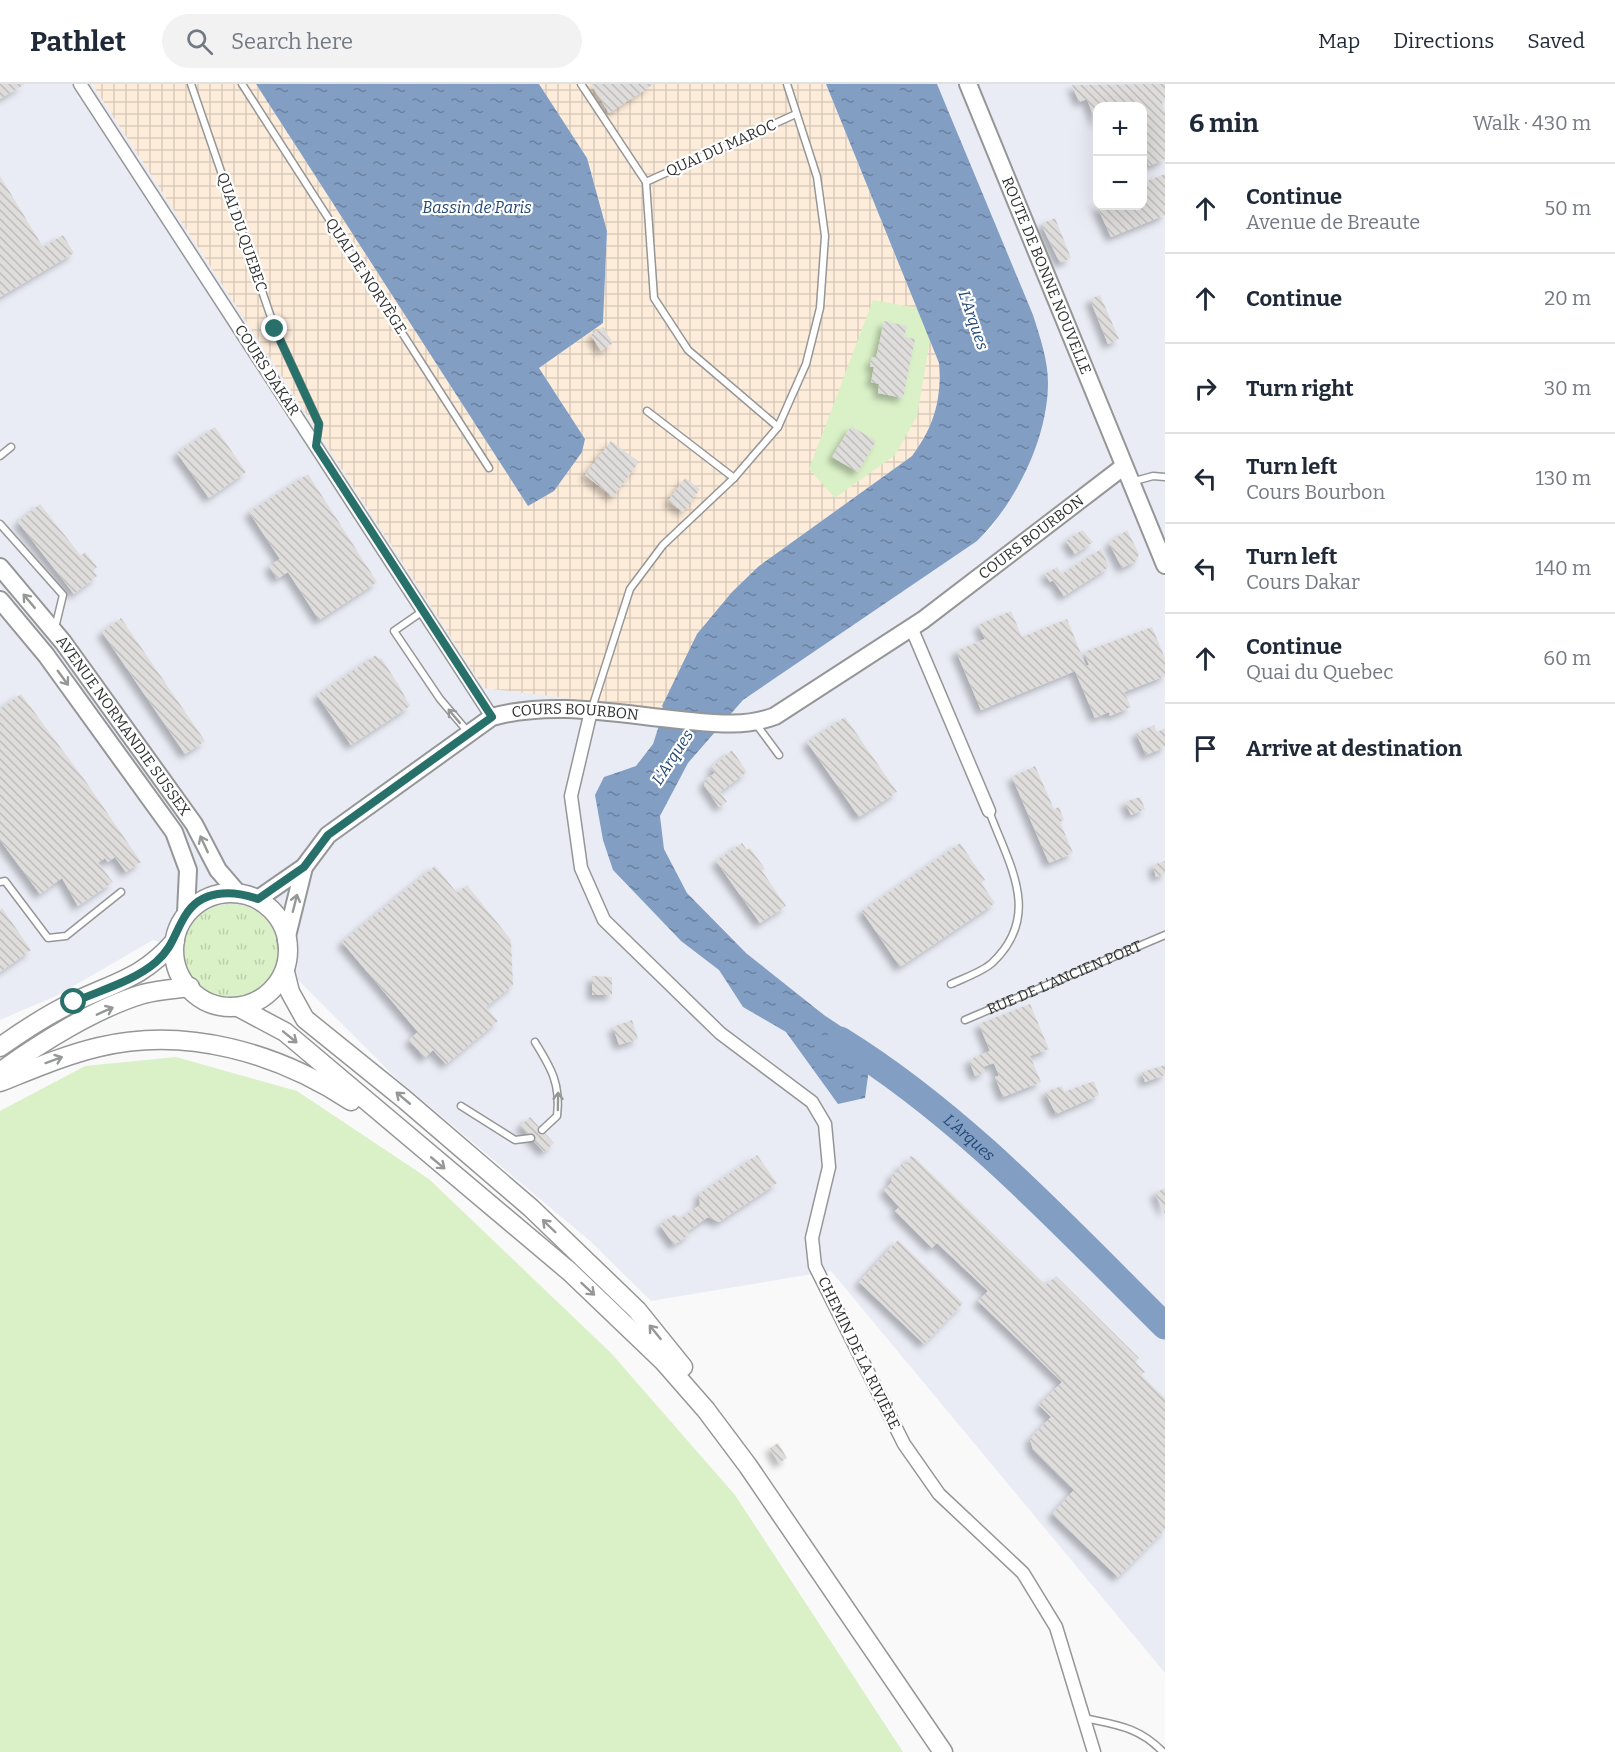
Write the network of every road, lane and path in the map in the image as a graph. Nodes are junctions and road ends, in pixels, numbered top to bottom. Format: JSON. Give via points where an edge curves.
{"nodes":[{"id":1,"x":80,"y":84,"type":"edge"},
{"id":2,"x":191,"y":84,"type":"edge"},
{"id":3,"x":242,"y":84,"type":"edge"},
{"id":4,"x":581,"y":84,"type":"edge"},
{"id":5,"x":787,"y":84,"type":"edge"},
{"id":6,"x":968,"y":84,"type":"edge"},
{"id":7,"x":796,"y":114,"type":"junction"},
{"id":8,"x":646,"y":182,"type":"junction"},
{"id":9,"x":647,"y":411,"type":"dead end"},
{"id":10,"x":778,"y":427,"type":"junction"},
{"id":11,"x":316,"y":446,"type":"junction"},
{"id":12,"x":11,"y":447,"type":"dead end"},
{"id":13,"x":0,"y":456,"type":"edge"},
{"id":14,"x":1123,"y":466,"type":"junction"},
{"id":15,"x":489,"y":468,"type":"dead end"},
{"id":16,"x":1165,"y":477,"type":"edge"},
{"id":17,"x":734,"y":478,"type":"junction"},
{"id":18,"x":1131,"y":482,"type":"junction"},
{"id":19,"x":0,"y":524,"type":"edge"},
{"id":20,"x":1165,"y":565,"type":"edge"},
{"id":21,"x":0,"y":567,"type":"edge"},
{"id":22,"x":0,"y":600,"type":"edge"},
{"id":23,"x":424,"y":610,"type":"junction"},
{"id":24,"x":911,"y":627,"type":"junction"},
{"id":25,"x":55,"y":632,"type":"junction"},
{"id":26,"x":591,"y":711,"type":"junction"},
{"id":27,"x":492,"y":717,"type":"junction"},
{"id":28,"x":756,"y":723,"type":"junction"},
{"id":29,"x":469,"y":733,"type":"junction"},
{"id":30,"x":779,"y":755,"type":"dead end"},
{"id":31,"x":989,"y":811,"type":"joint"},
{"id":32,"x":304,"y":867,"type":"junction"},
{"id":33,"x":0,"y":882,"type":"edge"},
{"id":34,"x":121,"y":892,"type":"dead end"},
{"id":35,"x":237,"y":892,"type":"junction"},
{"id":36,"x":258,"y":899,"type":"junction"},
{"id":37,"x":186,"y":914,"type":"junction"},
{"id":38,"x":1165,"y":935,"type":"edge"},
{"id":39,"x":286,"y":940,"type":"junction"},
{"id":40,"x":175,"y":941,"type":"junction"},
{"id":41,"x":285,"y":972,"type":"junction"},
{"id":42,"x":951,"y":984,"type":"dead end"},
{"id":43,"x":190,"y":987,"type":"junction"},
{"id":44,"x":240,"y":1008,"type":"junction"},
{"id":45,"x":965,"y":1020,"type":"dead end"},
{"id":46,"x":535,"y":1042,"type":"dead end"},
{"id":47,"x":0,"y":1047,"type":"edge"},
{"id":48,"x":0,"y":1072,"type":"edge"},
{"id":49,"x":0,"y":1082,"type":"edge"},
{"id":50,"x":461,"y":1106,"type":"dead end"},
{"id":51,"x":542,"y":1130,"type":"dead end"},
{"id":52,"x":531,"y":1138,"type":"dead end"},
{"id":53,"x":419,"y":1147,"type":"junction"},
{"id":54,"x":748,"y":1466,"type":"junction"},
{"id":55,"x":1084,"y":1718,"type":"junction"},
{"id":56,"x":944,"y":1752,"type":"edge"},
{"id":57,"x":1094,"y":1752,"type":"edge"},
{"id":58,"x":1163,"y":1752,"type":"edge"}],
"edges":[{"from":1,"to":11,"type":"street","name":"COURS DAKAR"},
{"from":2,"to":11,"type":"lane","name":"QUAI DU QUEBEC","via":[[275,329],[319,424]]},
{"from":3,"to":15,"type":"lane","name":"QUAI DE NORVÈGE"},
{"from":4,"to":8,"type":"lane"},
{"from":5,"to":7,"type":"lane"},
{"from":6,"to":14,"type":"main road","name":"ROUTE DE BONNE NOUVELLE"},
{"from":7,"to":8,"type":"lane","name":"QUAI DU MAROC"},
{"from":7,"to":10,"type":"lane","via":[[816,177],[825,236],[820,308],[806,364]]},
{"from":8,"to":10,"type":"lane","via":[[654,298],[688,350]]},
{"from":9,"to":17,"type":"lane"},
{"from":10,"to":17,"type":"lane"},
{"from":11,"to":23,"type":"street","name":"COURS DAKAR"},
{"from":12,"to":13,"type":"lane"},
{"from":14,"to":18,"type":"main road"},
{"from":14,"to":24,"type":"main road","name":"COURS BOURBON"},
{"from":16,"to":18,"type":"lane"},
{"from":17,"to":26,"type":"lane","via":[[663,545],[630,589]]},
{"from":18,"to":20,"type":"main road"},
{"from":19,"to":25,"type":"lane","via":[[63,595]]},
{"from":25,"to":21,"type":"main road","name":"AVENUE NORMANDIE SUSSEX","one_way":true},
{"from":22,"to":37,"type":"main road","name":"AVENUE NORMANDIE SUSSEX","one_way":true,"via":[[174,832],[188,870]]},
{"from":23,"to":27,"type":"street","name":"COURS DAKAR"},
{"from":29,"to":23,"type":"lane","one_way":true,"via":[[440,699],[394,631]]},
{"from":24,"to":28,"type":"main road","name":"COURS BOURBON","via":[[775,716]]},
{"from":24,"to":31,"type":"street"},
{"from":35,"to":25,"type":"main road","name":"AVENUE NORMANDIE SUSSEX","one_way":true,"via":[[211,860],[188,815]]},
{"from":26,"to":27,"type":"main road","name":"COURS BOURBON","via":[[518,710]]},
{"from":26,"to":28,"type":"main road","name":"COURS BOURBON","via":[[722,724]]},
{"from":26,"to":55,"type":"street","name":"CHEMIN DE LA RIVIÈRE","via":[[571,796],[581,868],[604,920],[720,1033],[812,1102],[825,1124],[829,1167],[812,1238],[815,1266],[904,1444],[939,1494],[1023,1573],[1056,1627]]},
{"from":27,"to":29,"type":"main road","name":"COURS BOURBON"},
{"from":28,"to":30,"type":"lane"},
{"from":29,"to":32,"type":"main road","name":"COURS BOURBON","via":[[328,835]]},
{"from":31,"to":42,"type":"lane","via":[[1017,889],[1021,908],[1018,924],[991,964]]},
{"from":32,"to":36,"type":"main road","name":"COURS BOURBON"},
{"from":39,"to":32,"type":"main road","name":"COURS BOURBON","one_way":true},
{"from":33,"to":34,"type":"lane","via":[[5,881],[48,938],[66,936]]},
{"from":35,"to":36,"type":"main road"},
{"from":35,"to":37,"type":"main road","via":[[215,894],[195,903]]},
{"from":36,"to":39,"type":"main road","via":[[271,909]]},
{"from":37,"to":40,"type":"main road"},
{"from":38,"to":45,"type":"lane","name":"RUE DE L'ANCIEN PORT"},
{"from":39,"to":41,"type":"main road"},
{"from":40,"to":43,"type":"main road","via":[[179,970]]},
{"from":40,"to":47,"type":"main road","via":[[139,974],[74,1002]]},
{"from":41,"to":44,"type":"main road","via":[[268,996]]},
{"from":54,"to":41,"type":"main road","one_way":true,"via":[[712,1406],[637,1310],[531,1208],[305,1019],[290,992]]},
{"from":43,"to":44,"type":"main road","via":[[216,1005]]},
{"from":48,"to":43,"type":"main road","one_way":true,"via":[[34,1047],[90,1017],[143,994]]},
{"from":44,"to":53,"type":"main road","one_way":true,"via":[[285,1032]]},
{"from":51,"to":46,"type":"lane","one_way":true,"via":[[557,1116],[560,1095],[551,1066]]},
{"from":49,"to":53,"type":"main road","one_way":true,"via":[[58,1058],[102,1046],[168,1040],[211,1044],[249,1051],[301,1071]]},
{"from":50,"to":52,"type":"lane","via":[[515,1140]]},
{"from":53,"to":54,"type":"main road","one_way":true,"via":[[616,1315],[692,1394]]},
{"from":54,"to":56,"type":"main road"},
{"from":55,"to":57,"type":"street","name":"CHEMIN DE LA RIVIÈRE"},
{"from":55,"to":58,"type":"lane","via":[[1133,1729]]}]}
